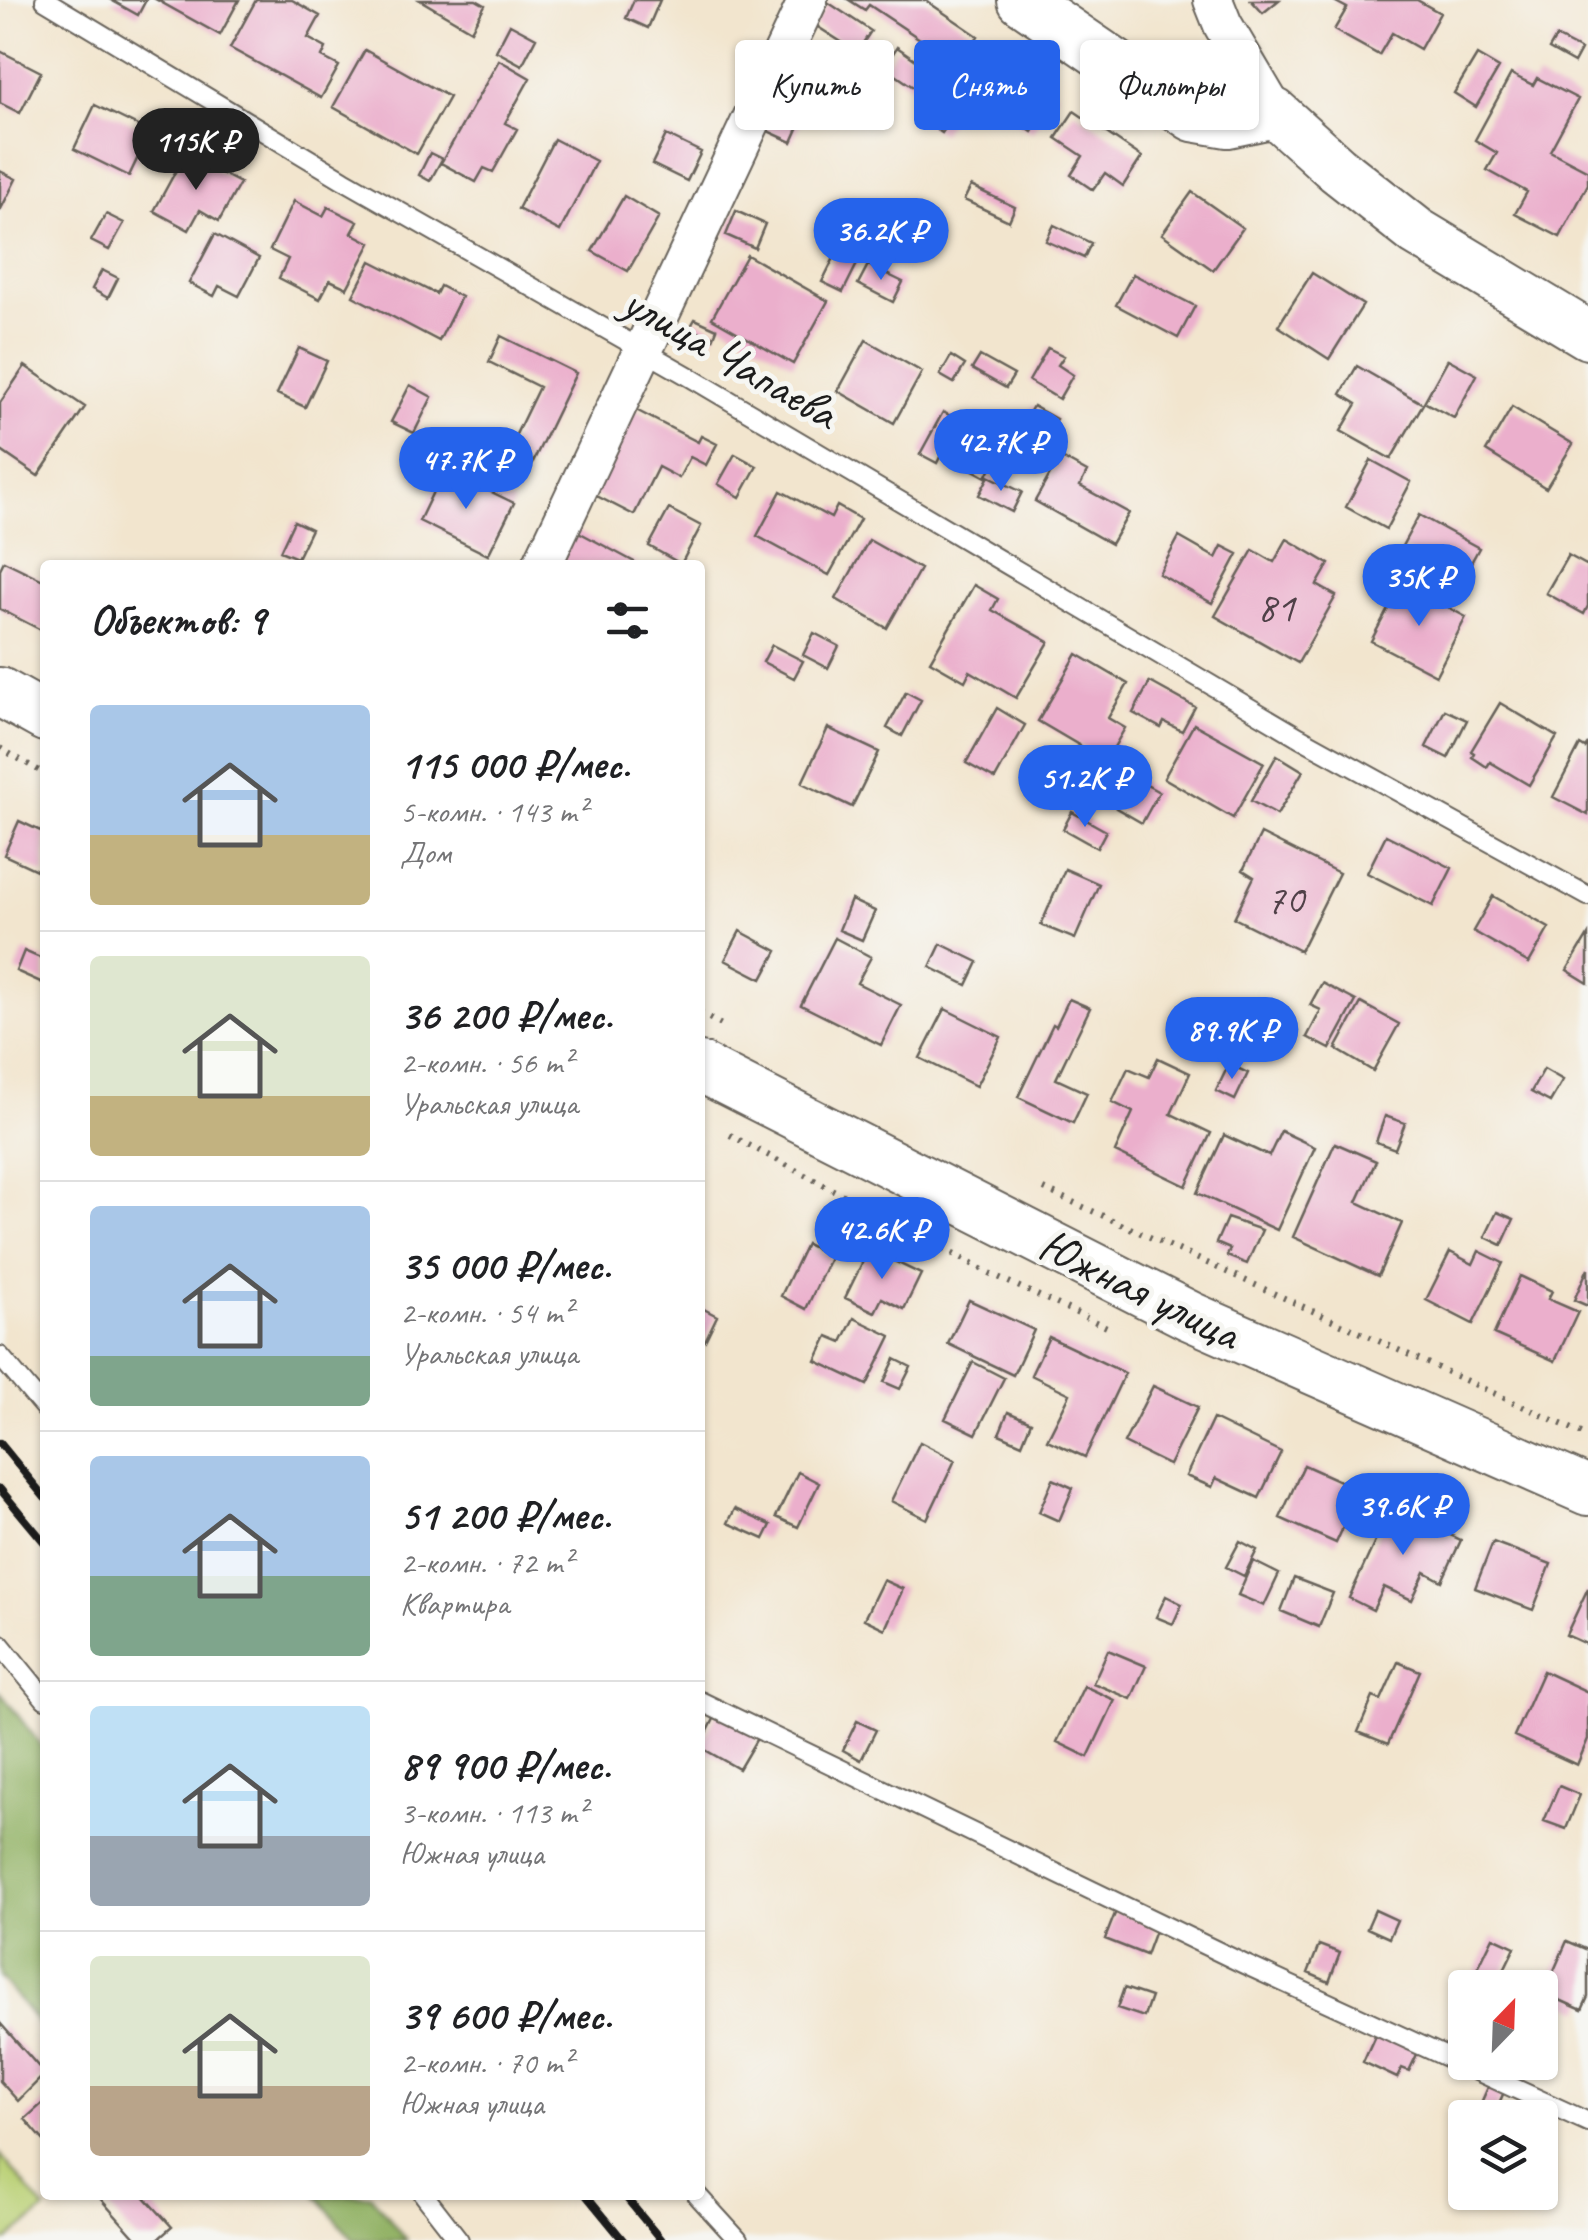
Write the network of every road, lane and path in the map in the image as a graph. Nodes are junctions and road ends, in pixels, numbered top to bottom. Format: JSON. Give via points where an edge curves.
{"nodes":[{"id":1,"x":45,"y":0,"type":"edge"},
{"id":2,"x":808,"y":0,"type":"edge"},
{"id":3,"x":1022,"y":0,"type":"edge"},
{"id":4,"x":1213,"y":0,"type":"edge"},
{"id":5,"x":1276,"y":112,"type":"junction"},
{"id":6,"x":1588,"y":335,"type":"edge"},
{"id":7,"x":644,"y":351,"type":"junction"},
{"id":8,"x":544,"y":560,"type":"edge"},
{"id":9,"x":0,"y":692,"type":"edge"},
{"id":10,"x":40,"y":714,"type":"edge"},
{"id":11,"x":0,"y":748,"type":"edge"},
{"id":12,"x":40,"y":771,"type":"edge"},
{"id":13,"x":1588,"y":896,"type":"edge"},
{"id":14,"x":705,"y":1016,"type":"edge"},
{"id":15,"x":730,"y":1030,"type":"dead end"},
{"id":16,"x":705,"y":1070,"type":"edge"},
{"id":17,"x":1037,"y":1186,"type":"dead end"},
{"id":18,"x":0,"y":1356,"type":"edge"},
{"id":19,"x":40,"y":1403,"type":"edge"},
{"id":20,"x":1588,"y":1436,"type":"edge"},
{"id":21,"x":1588,"y":1490,"type":"edge"},
{"id":22,"x":0,"y":1644,"type":"edge"},
{"id":23,"x":40,"y":1693,"type":"edge"},
{"id":24,"x":705,"y":1703,"type":"edge"},
{"id":25,"x":1588,"y":2122,"type":"edge"},
{"id":26,"x":428,"y":2200,"type":"edge"},
{"id":27,"x":701,"y":2200,"type":"edge"},
{"id":28,"x":459,"y":2240,"type":"edge"},
{"id":29,"x":738,"y":2240,"type":"edge"}],
"edges":[{"from":1,"to":7,"type":"lane","name":"улица Чапаева"},
{"from":2,"to":7,"type":"street"},
{"from":3,"to":5,"type":"street","via":[[1193,117],[1228,123]]},
{"from":4,"to":5,"type":"street"},
{"from":5,"to":6,"type":"street","via":[[1417,232]]},
{"from":7,"to":8,"type":"street"},
{"from":7,"to":13,"type":"lane","name":"улица Чапаева","via":[[1300,737]]},
{"from":9,"to":10,"type":"street"},
{"from":11,"to":12,"type":"path"},
{"from":14,"to":15,"type":"path"},
{"from":16,"to":21,"type":"street","name":"Южная улица","via":[[1190,1316]]},
{"from":17,"to":20,"type":"path"},
{"from":18,"to":19,"type":"lane"},
{"from":22,"to":23,"type":"lane"},
{"from":24,"to":25,"type":"lane"},
{"from":26,"to":28,"type":"lane"},
{"from":27,"to":29,"type":"lane"}]}
